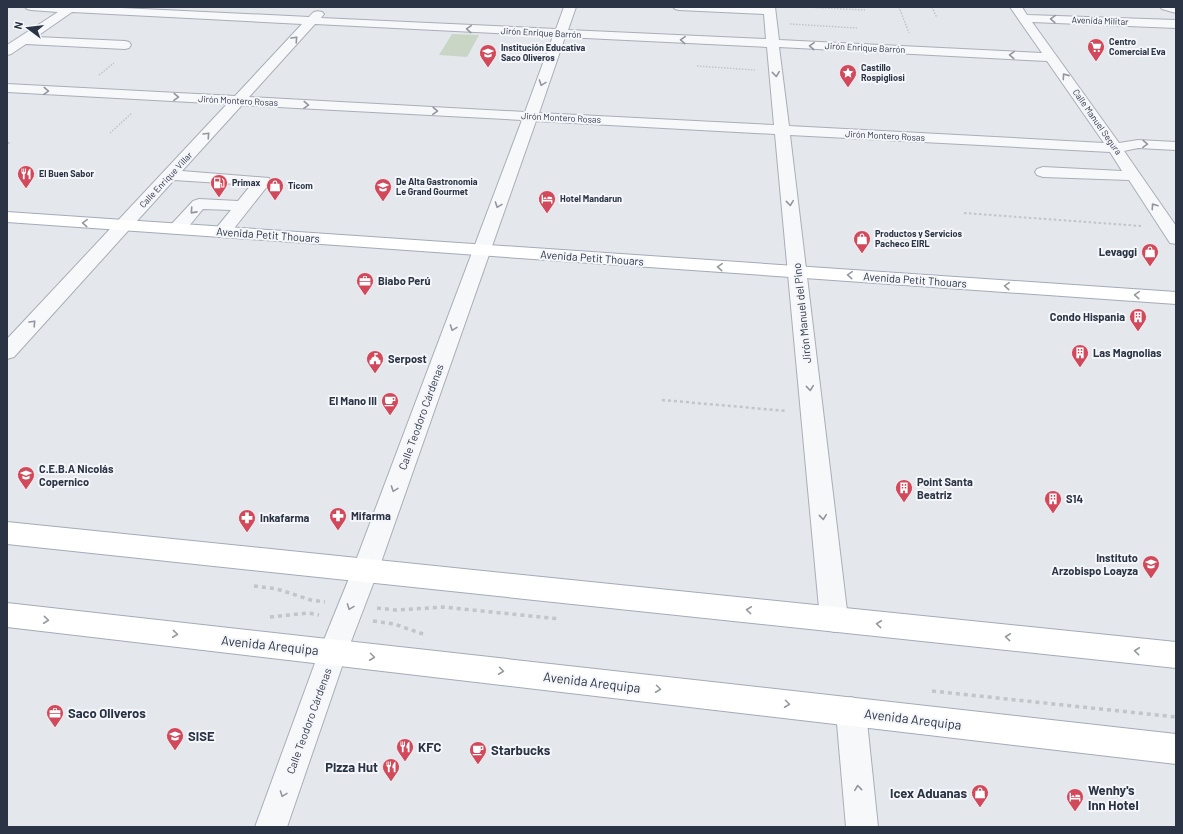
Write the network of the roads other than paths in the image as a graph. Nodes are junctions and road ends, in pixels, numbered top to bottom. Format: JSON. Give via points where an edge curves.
{"nodes":[{"id":1,"x":31,"y":7,"type":"edge"},
{"id":2,"x":324,"y":7,"type":"edge"},
{"id":3,"x":570,"y":7,"type":"edge"},
{"id":4,"x":679,"y":7,"type":"edge"},
{"id":5,"x":1166,"y":7,"type":"edge"},
{"id":6,"x":72,"y":8,"type":"edge"},
{"id":7,"x":1176,"y":10,"type":"edge"},
{"id":8,"x":1020,"y":13,"type":"edge"},
{"id":9,"x":770,"y":14,"type":"edge"},
{"id":10,"x":498,"y":18,"type":"dead end"},
{"id":11,"x":311,"y":21,"type":"junction"},
{"id":12,"x":1176,"y":24,"type":"edge"},
{"id":13,"x":493,"y":30,"type":"junction"},
{"id":14,"x":560,"y":34,"type":"junction"},
{"id":15,"x":23,"y":40,"type":"junction"},
{"id":16,"x":773,"y":44,"type":"junction"},
{"id":17,"x":125,"y":45,"type":"dead end"},
{"id":18,"x":7,"y":51,"type":"edge"},
{"id":19,"x":1051,"y":57,"type":"junction"},
{"id":20,"x":7,"y":88,"type":"edge"},
{"id":21,"x":238,"y":101,"type":"junction"},
{"id":22,"x":530,"y":116,"type":"junction"},
{"id":23,"x":782,"y":130,"type":"junction"},
{"id":24,"x":1176,"y":146,"type":"edge"},
{"id":25,"x":1115,"y":148,"type":"junction"},
{"id":26,"x":1043,"y":172,"type":"dead end"},
{"id":27,"x":170,"y":175,"type":"junction"},
{"id":28,"x":1134,"y":176,"type":"junction"},
{"id":29,"x":243,"y":206,"type":"junction"},
{"id":30,"x":7,"y":217,"type":"edge"},
{"id":31,"x":124,"y":225,"type":"junction"},
{"id":32,"x":176,"y":229,"type":"junction"},
{"id":33,"x":222,"y":232,"type":"junction"},
{"id":34,"x":1172,"y":233,"type":"edge"},
{"id":35,"x":481,"y":250,"type":"junction"},
{"id":36,"x":797,"y":272,"type":"junction"},
{"id":37,"x":1176,"y":298,"type":"edge"},
{"id":38,"x":11,"y":343,"type":"edge"},
{"id":39,"x":7,"y":533,"type":"edge"},
{"id":40,"x":365,"y":571,"type":"junction"},
{"id":41,"x":7,"y":616,"type":"edge"},
{"id":42,"x":834,"y":619,"type":"junction"},
{"id":43,"x":333,"y":652,"type":"junction"},
{"id":44,"x":1176,"y":655,"type":"edge"},
{"id":45,"x":851,"y":712,"type":"junction"},
{"id":46,"x":1176,"y":749,"type":"edge"},
{"id":47,"x":271,"y":827,"type":"edge"},
{"id":48,"x":862,"y":827,"type":"edge"}],
"edges":[{"from":1,"to":6,"type":"street","name":"Jirón Enrique Barrón"},
{"from":2,"to":11,"type":"street","name":"Calle Enrique Villar"},
{"from":3,"to":14,"type":"street","name":"Calle Teodoro Cárdenas"},
{"from":4,"to":9,"type":"street"},
{"from":5,"to":7,"type":"street"},
{"from":6,"to":11,"type":"street","name":"Jirón Enrique Barrón"},
{"from":6,"to":15,"type":"street"},
{"from":12,"to":8,"type":"street","name":"Avenida Militar","one_way":true},
{"from":8,"to":19,"type":"street","name":"Calle Manuel Segura"},
{"from":9,"to":16,"type":"street","name":"Jirón Manuel del Pino"},
{"from":10,"to":13,"type":"street"},
{"from":13,"to":11,"type":"street","name":"Jirón Enrique Barrón","one_way":true},
{"from":21,"to":11,"type":"street","name":"Calle Enrique Villar","one_way":true},
{"from":13,"to":14,"type":"street","name":"Jirón Enrique Barrón"},
{"from":16,"to":14,"type":"street","name":"Jirón Enrique Barrón","one_way":true},
{"from":14,"to":22,"type":"street","name":"Calle Teodoro Cárdenas","one_way":true},
{"from":15,"to":17,"type":"street"},
{"from":15,"to":18,"type":"street"},
{"from":19,"to":16,"type":"street","name":"Jirón Enrique Barrón","one_way":true},
{"from":16,"to":23,"type":"street","name":"Jirón Manuel del Pino","one_way":true},
{"from":25,"to":19,"type":"street","name":"Calle Manuel Segura","one_way":true},
{"from":20,"to":21,"type":"street","name":"Jirón Montero Rosas","one_way":true},
{"from":21,"to":22,"type":"street","name":"Jirón Montero Rosas","one_way":true},
{"from":27,"to":21,"type":"street","name":"Calle Enrique Villar","one_way":true},
{"from":22,"to":23,"type":"street","name":"Jirón Montero Rosas"},
{"from":22,"to":35,"type":"street","name":"Calle Teodoro Cárdenas","one_way":true},
{"from":23,"to":25,"type":"street","name":"Jirón Montero Rosas"},
{"from":23,"to":36,"type":"street","name":"Jirón Manuel del Pino","one_way":true},
{"from":25,"to":24,"type":"street","name":"Jirón Montero Rosas","one_way":true,"via":[[1138,144]]},
{"from":25,"to":28,"type":"street","name":"Calle Manuel Segura"},
{"from":26,"to":28,"type":"street"},
{"from":27,"to":29,"type":"street","via":[[263,181]]},
{"from":27,"to":31,"type":"street","name":"Calle Enrique Villar"},
{"from":34,"to":28,"type":"street","name":"Calle Manuel Segura","one_way":true},
{"from":29,"to":32,"type":"street","one_way":true,"via":[[199,204]]},
{"from":29,"to":33,"type":"street"},
{"from":31,"to":30,"type":"main road","name":"Avenida Petit Thouars","one_way":true},
{"from":31,"to":32,"type":"main road","name":"Avenida Petit Thouars"},
{"from":38,"to":31,"type":"street","name":"Calle Enrique Villar","one_way":true},
{"from":32,"to":33,"type":"main road","name":"Avenida Petit Thouars"},
{"from":33,"to":35,"type":"main road","name":"Avenida Petit Thouars"},
{"from":36,"to":35,"type":"main road","name":"Avenida Petit Thouars","one_way":true},
{"from":35,"to":40,"type":"street","name":"Calle Teodoro Cárdenas","one_way":true},
{"from":37,"to":36,"type":"main road","name":"Avenida Petit Thouars","one_way":true},
{"from":36,"to":42,"type":"street","name":"Jirón Manuel del Pino","one_way":true},
{"from":39,"to":40,"type":"main road"},
{"from":42,"to":40,"type":"main road","one_way":true},
{"from":40,"to":43,"type":"street","name":"Calle Teodoro Cárdenas","one_way":true},
{"from":41,"to":43,"type":"main road","name":"Avenida Arequipa","one_way":true},
{"from":44,"to":42,"type":"main road","one_way":true},
{"from":43,"to":45,"type":"main road","name":"Avenida Arequipa","one_way":true},
{"from":43,"to":47,"type":"street","name":"Calle Teodoro Cárdenas","one_way":true},
{"from":45,"to":46,"type":"main road","name":"Avenida Arequipa"},
{"from":48,"to":45,"type":"street","one_way":true}]}
